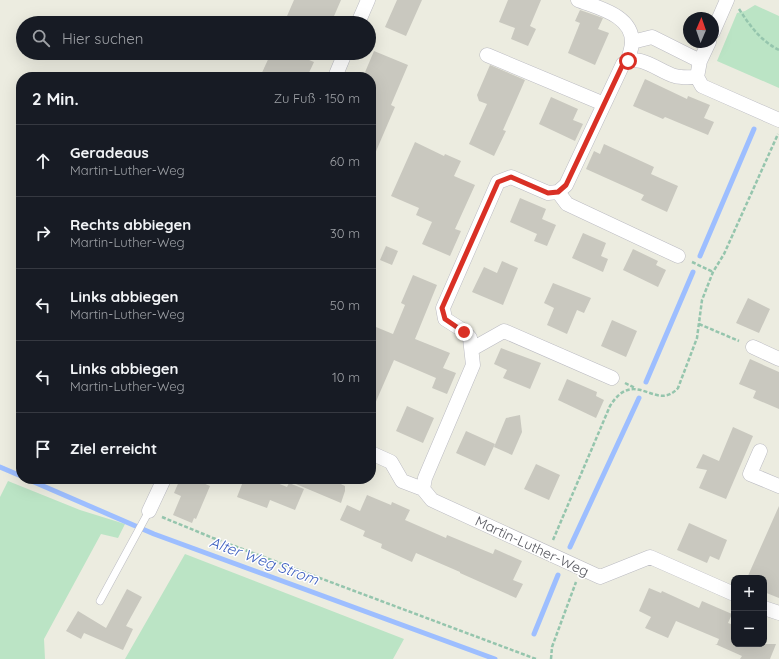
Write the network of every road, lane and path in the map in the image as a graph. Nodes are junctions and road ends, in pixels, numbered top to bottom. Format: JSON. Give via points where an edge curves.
{"nodes":[{"id":1,"x":368,"y":0,"type":"edge"},
{"id":2,"x":578,"y":0,"type":"edge"},
{"id":3,"x":727,"y":0,"type":"edge"},
{"id":4,"x":742,"y":13,"type":"dead end"},
{"id":5,"x":361,"y":16,"type":"edge"},
{"id":6,"x":719,"y":18,"type":"edge"},
{"id":7,"x":632,"y":42,"type":"junction"},
{"id":8,"x":706,"y":48,"type":"edge"},
{"id":9,"x":779,"y":50,"type":"edge"},
{"id":10,"x":487,"y":55,"type":"dead end"},
{"id":11,"x":342,"y":60,"type":"edge"},
{"id":12,"x":628,"y":61,"type":"junction"},
{"id":13,"x":700,"y":61,"type":"junction"},
{"id":14,"x":337,"y":72,"type":"edge"},
{"id":15,"x":698,"y":77,"type":"junction"},
{"id":16,"x":604,"y":104,"type":"junction"},
{"id":17,"x":779,"y":120,"type":"edge"},
{"id":18,"x":779,"y":132,"type":"edge"},
{"id":19,"x":558,"y":192,"type":"junction"},
{"id":20,"x":678,"y":256,"type":"joint"},
{"id":21,"x":713,"y":272,"type":"junction"},
{"id":22,"x":699,"y":324,"type":"junction"},
{"id":23,"x":752,"y":347,"type":"joint"},
{"id":24,"x":472,"y":349,"type":"junction"},
{"id":25,"x":779,"y":359,"type":"edge"},
{"id":26,"x":612,"y":378,"type":"dead end"},
{"id":27,"x":760,"y":450,"type":"dead end"},
{"id":28,"x":376,"y":455,"type":"edge"},
{"id":29,"x":162,"y":484,"type":"edge"},
{"id":30,"x":779,"y":486,"type":"edge"},
{"id":31,"x":423,"y":489,"type":"junction"},
{"id":32,"x":146,"y":516,"type":"junction"},
{"id":33,"x":548,"y":554,"type":"junction"},
{"id":34,"x":582,"y":569,"type":"junction"},
{"id":35,"x":731,"y":593,"type":"edge"},
{"id":36,"x":100,"y":601,"type":"dead end"},
{"id":37,"x":767,"y":609,"type":"edge"},
{"id":38,"x":779,"y":613,"type":"edge"},
{"id":39,"x":536,"y":659,"type":"edge"},
{"id":40,"x":550,"y":659,"type":"edge"}],
"edges":[{"from":1,"to":5,"type":"street"},
{"from":2,"to":7,"type":"street","via":[[619,17],[628,27]]},
{"from":3,"to":6,"type":"street"},
{"from":4,"to":9,"type":"path","via":[[756,34]]},
{"from":7,"to":12,"type":"street"},
{"from":7,"to":13,"type":"street","via":[[652,37]]},
{"from":8,"to":13,"type":"street"},
{"from":10,"to":16,"type":"street"},
{"from":11,"to":14,"type":"street"},
{"from":12,"to":15,"type":"street","via":[[640,60],[676,77]]},
{"from":12,"to":16,"type":"street","via":[[623,64]]},
{"from":13,"to":15,"type":"street"},
{"from":15,"to":17,"type":"street","via":[[702,86]]},
{"from":16,"to":19,"type":"street","via":[[566,185]]},
{"from":18,"to":21,"type":"path","via":[[724,254]]},
{"from":19,"to":20,"type":"street","via":[[567,204]]},
{"from":19,"to":24,"type":"street","via":[[548,193],[511,177],[498,182],[442,308],[445,319],[470,338]]},
{"from":20,"to":21,"type":"path"},
{"from":21,"to":22,"type":"path","via":[[702,300]]},
{"from":22,"to":23,"type":"path"},
{"from":22,"to":33,"type":"path","via":[[697,338],[682,381],[673,393],[657,395],[636,388],[624,391],[610,406]]},
{"from":23,"to":25,"type":"street"},
{"from":24,"to":26,"type":"street","via":[[504,331]]},
{"from":24,"to":31,"type":"street","via":[[473,364],[425,478]]},
{"from":27,"to":30,"type":"street","via":[[750,474]]},
{"from":28,"to":31,"type":"street","name":"Martin-Luther-Weg","via":[[391,462],[402,481]]},
{"from":29,"to":32,"type":"street"},
{"from":31,"to":33,"type":"street","name":"Martin-Luther-Weg","via":[[432,500]]},
{"from":32,"to":36,"type":"lane"},
{"from":32,"to":39,"type":"path","via":[[213,538]]},
{"from":33,"to":34,"type":"street","name":"Martin-Luther-Weg"},
{"from":34,"to":35,"type":"street","name":"Martin-Luther-Weg","via":[[600,577],[650,557]]},
{"from":34,"to":40,"type":"path","via":[[552,647]]},
{"from":37,"to":38,"type":"street"}]}
